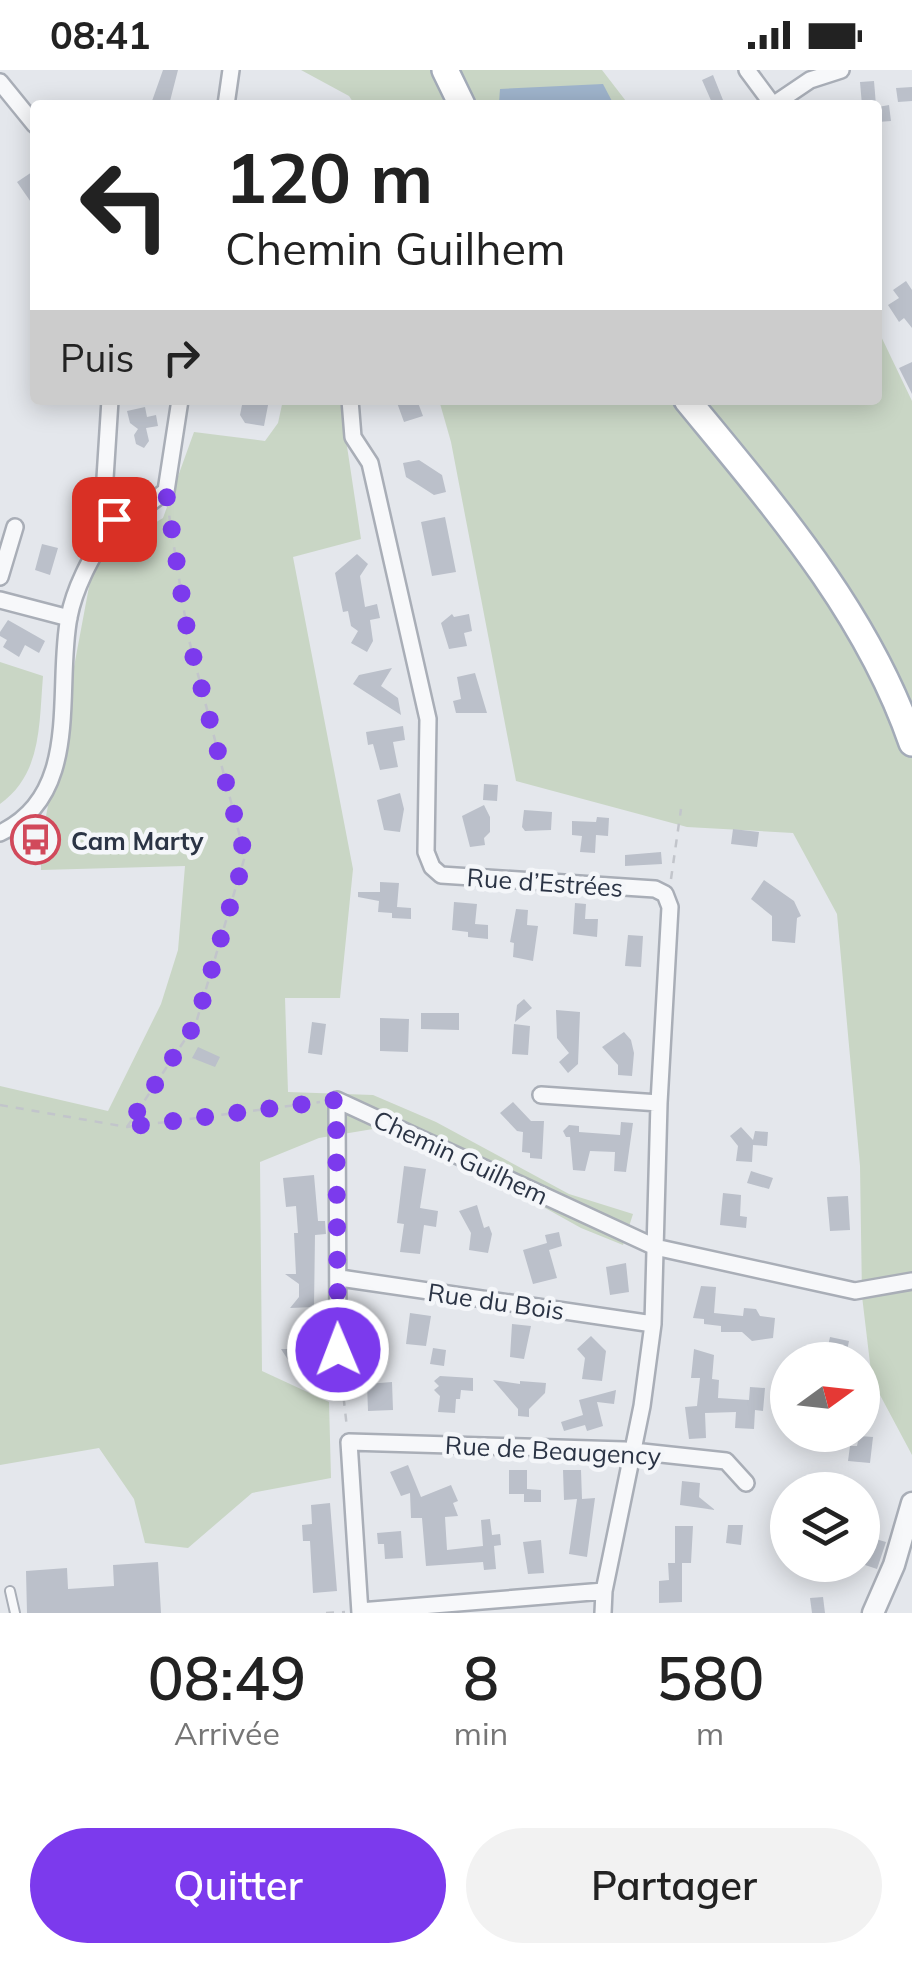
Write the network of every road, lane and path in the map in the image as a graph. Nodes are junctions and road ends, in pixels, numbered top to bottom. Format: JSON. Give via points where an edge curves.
{"nodes":[{"id":1,"x":231,"y":70,"type":"edge"},
{"id":2,"x":445,"y":70,"type":"edge"},
{"id":3,"x":747,"y":70,"type":"edge"},
{"id":4,"x":841,"y":70,"type":"edge"},
{"id":5,"x":0,"y":82,"type":"edge"},
{"id":6,"x":227,"y":100,"type":"edge"},
{"id":7,"x":460,"y":100,"type":"edge"},
{"id":8,"x":769,"y":100,"type":"edge"},
{"id":9,"x":780,"y":100,"type":"edge"},
{"id":10,"x":30,"y":119,"type":"edge"},
{"id":11,"x":110,"y":405,"type":"edge"},
{"id":12,"x":179,"y":405,"type":"edge"},
{"id":13,"x":350,"y":405,"type":"edge"},
{"id":14,"x":691,"y":405,"type":"edge"},
{"id":15,"x":166,"y":492,"type":"junction"},
{"id":16,"x":114,"y":519,"type":"junction"},
{"id":17,"x":15,"y":527,"type":"dead end"},
{"id":18,"x":0,"y":576,"type":"edge"},
{"id":19,"x":0,"y":600,"type":"edge"},
{"id":20,"x":69,"y":618,"type":"junction"},
{"id":21,"x":912,"y":743,"type":"edge"},
{"id":22,"x":681,"y":809,"type":"dead end"},
{"id":23,"x":0,"y":833,"type":"edge"},
{"id":24,"x":665,"y":894,"type":"junction"},
{"id":25,"x":541,"y":1096,"type":"dead end"},
{"id":26,"x":336,"y":1100,"type":"junction"},
{"id":27,"x":658,"y":1103,"type":"junction"},
{"id":28,"x":0,"y":1104,"type":"edge"},
{"id":29,"x":127,"y":1127,"type":"junction"},
{"id":30,"x":655,"y":1247,"type":"junction"},
{"id":31,"x":340,"y":1278,"type":"junction"},
{"id":32,"x":912,"y":1281,"type":"edge"},
{"id":33,"x":653,"y":1324,"type":"junction"},
{"id":34,"x":338,"y":1350,"type":"joint"},
{"id":35,"x":349,"y":1442,"type":"junction"},
{"id":36,"x":632,"y":1450,"type":"junction"},
{"id":37,"x":746,"y":1483,"type":"dead end"},
{"id":38,"x":912,"y":1502,"type":"edge"},
{"id":39,"x":10,"y":1591,"type":"dead end"},
{"id":40,"x":604,"y":1591,"type":"junction"},
{"id":41,"x":360,"y":1612,"type":"edge"},
{"id":42,"x":15,"y":1613,"type":"edge"},
{"id":43,"x":326,"y":1613,"type":"edge"},
{"id":44,"x":603,"y":1613,"type":"edge"},
{"id":45,"x":873,"y":1613,"type":"edge"}],
"edges":[{"from":1,"to":6,"type":"street"},
{"from":2,"to":7,"type":"main road"},
{"from":3,"to":8,"type":"street"},
{"from":4,"to":9,"type":"street"},
{"from":5,"to":10,"type":"street"},
{"from":11,"to":16,"type":"street","via":[[104,494]]},
{"from":12,"to":15,"type":"street"},
{"from":13,"to":24,"type":"street","name":"Rue d’Estrées","via":[[353,437],[370,463],[428,719],[426,852],[432,867],[441,875]]},
{"from":14,"to":21,"type":"main road","via":[[830,582],[871,648]]},
{"from":15,"to":16,"type":"street"},
{"from":15,"to":29,"type":"path","via":[[188,636],[245,856],[196,1023]]},
{"from":16,"to":20,"type":"street","via":[[82,576]]},
{"from":17,"to":18,"type":"street"},
{"from":19,"to":20,"type":"street"},
{"from":20,"to":23,"type":"street","via":[[56,766],[26,816]]},
{"from":22,"to":24,"type":"path"},
{"from":24,"to":27,"type":"street","via":[[670,907]]},
{"from":25,"to":27,"type":"street"},
{"from":26,"to":29,"type":"path"},
{"from":26,"to":30,"type":"street","name":"Chemin Guilhem"},
{"from":26,"to":31,"type":"street"},
{"from":27,"to":30,"type":"street"},
{"from":28,"to":29,"type":"path"},
{"from":30,"to":32,"type":"street","name":"Chemin Guilhem","via":[[855,1291]]},
{"from":30,"to":33,"type":"street"},
{"from":31,"to":33,"type":"street","name":"Rue du Bois"},
{"from":31,"to":34,"type":"street"},
{"from":33,"to":36,"type":"street"},
{"from":34,"to":35,"type":"path"},
{"from":35,"to":36,"type":"street","name":"Rue de Beaugency"},
{"from":35,"to":41,"type":"street"},
{"from":36,"to":37,"type":"street","name":"Rue de Beaugency","via":[[726,1461]]},
{"from":36,"to":40,"type":"street"},
{"from":38,"to":45,"type":"street"},
{"from":39,"to":42,"type":"lane"},
{"from":40,"to":41,"type":"street"},
{"from":40,"to":44,"type":"street"},
{"from":41,"to":43,"type":"path"}]}
